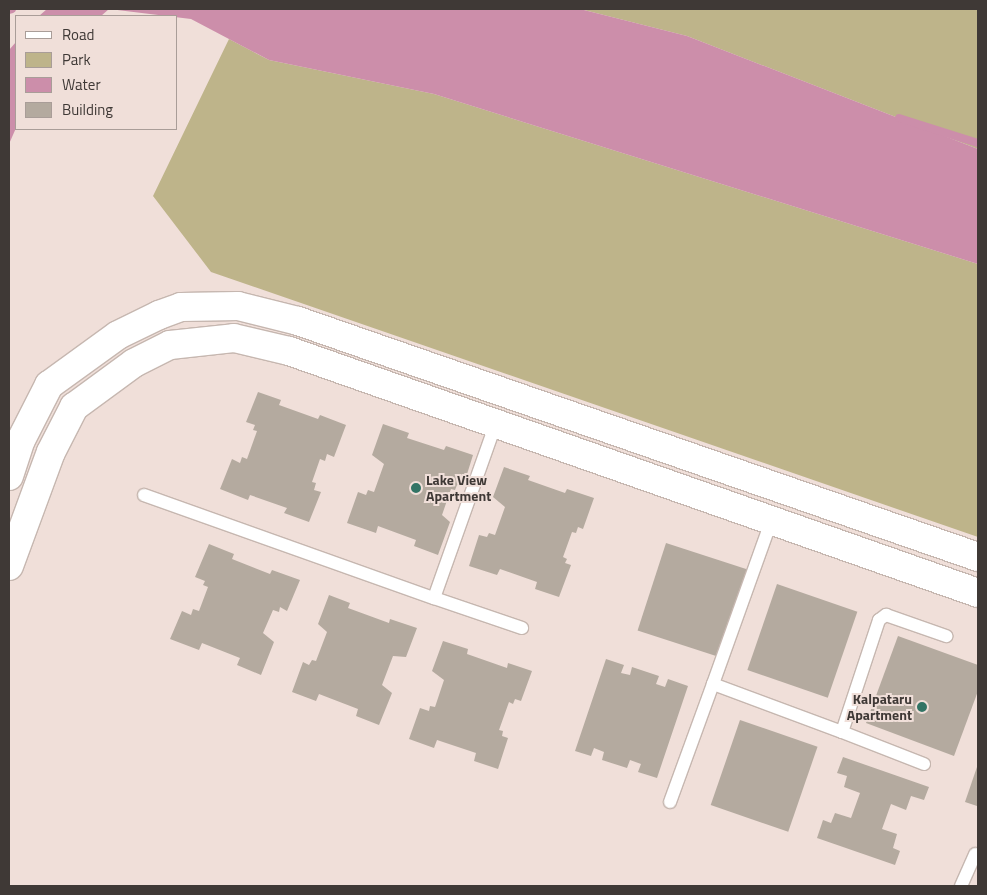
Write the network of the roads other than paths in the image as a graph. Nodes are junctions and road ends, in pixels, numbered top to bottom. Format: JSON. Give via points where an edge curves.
{"nodes":[{"id":1,"x":159,"y":315,"type":"junction"},
{"id":2,"x":170,"y":345,"type":"junction"},
{"id":3,"x":506,"y":393,"type":"junction"},
{"id":4,"x":496,"y":423,"type":"junction"},
{"id":5,"x":9,"y":476,"type":"edge"},
{"id":6,"x":144,"y":495,"type":"dead end"},
{"id":7,"x":772,"y":519,"type":"junction"},
{"id":8,"x":978,"y":557,"type":"edge"},
{"id":9,"x":9,"y":566,"type":"edge"},
{"id":10,"x":978,"y":593,"type":"edge"},
{"id":11,"x":434,"y":598,"type":"junction"},
{"id":12,"x":522,"y":628,"type":"dead end"},
{"id":13,"x":946,"y":636,"type":"dead end"},
{"id":14,"x":714,"y":684,"type":"junction"},
{"id":15,"x":842,"y":732,"type":"junction"},
{"id":16,"x":924,"y":764,"type":"dead end"},
{"id":17,"x":670,"y":802,"type":"dead end"},
{"id":18,"x":975,"y":854,"type":"dead end"},
{"id":19,"x":961,"y":886,"type":"edge"}],
"edges":[{"from":1,"to":2,"type":"street"},
{"from":1,"to":3,"type":"street","via":[[181,307],[238,306],[298,321]]},
{"from":1,"to":5,"type":"street","via":[[118,335],[49,386],[21,440]]},
{"from":2,"to":4,"type":"street","via":[[234,338],[280,349]]},
{"from":2,"to":9,"type":"street","via":[[134,363],[74,406],[51,452]]},
{"from":3,"to":4,"type":"street"},
{"from":3,"to":8,"type":"street"},
{"from":4,"to":7,"type":"street"},
{"from":4,"to":11,"type":"lane"},
{"from":6,"to":11,"type":"lane"},
{"from":7,"to":10,"type":"street"},
{"from":7,"to":14,"type":"lane"},
{"from":11,"to":12,"type":"lane"},
{"from":13,"to":15,"type":"lane","via":[[886,615],[879,620]]},
{"from":14,"to":15,"type":"lane"},
{"from":14,"to":17,"type":"lane"},
{"from":15,"to":16,"type":"lane"},
{"from":18,"to":19,"type":"lane"}]}
